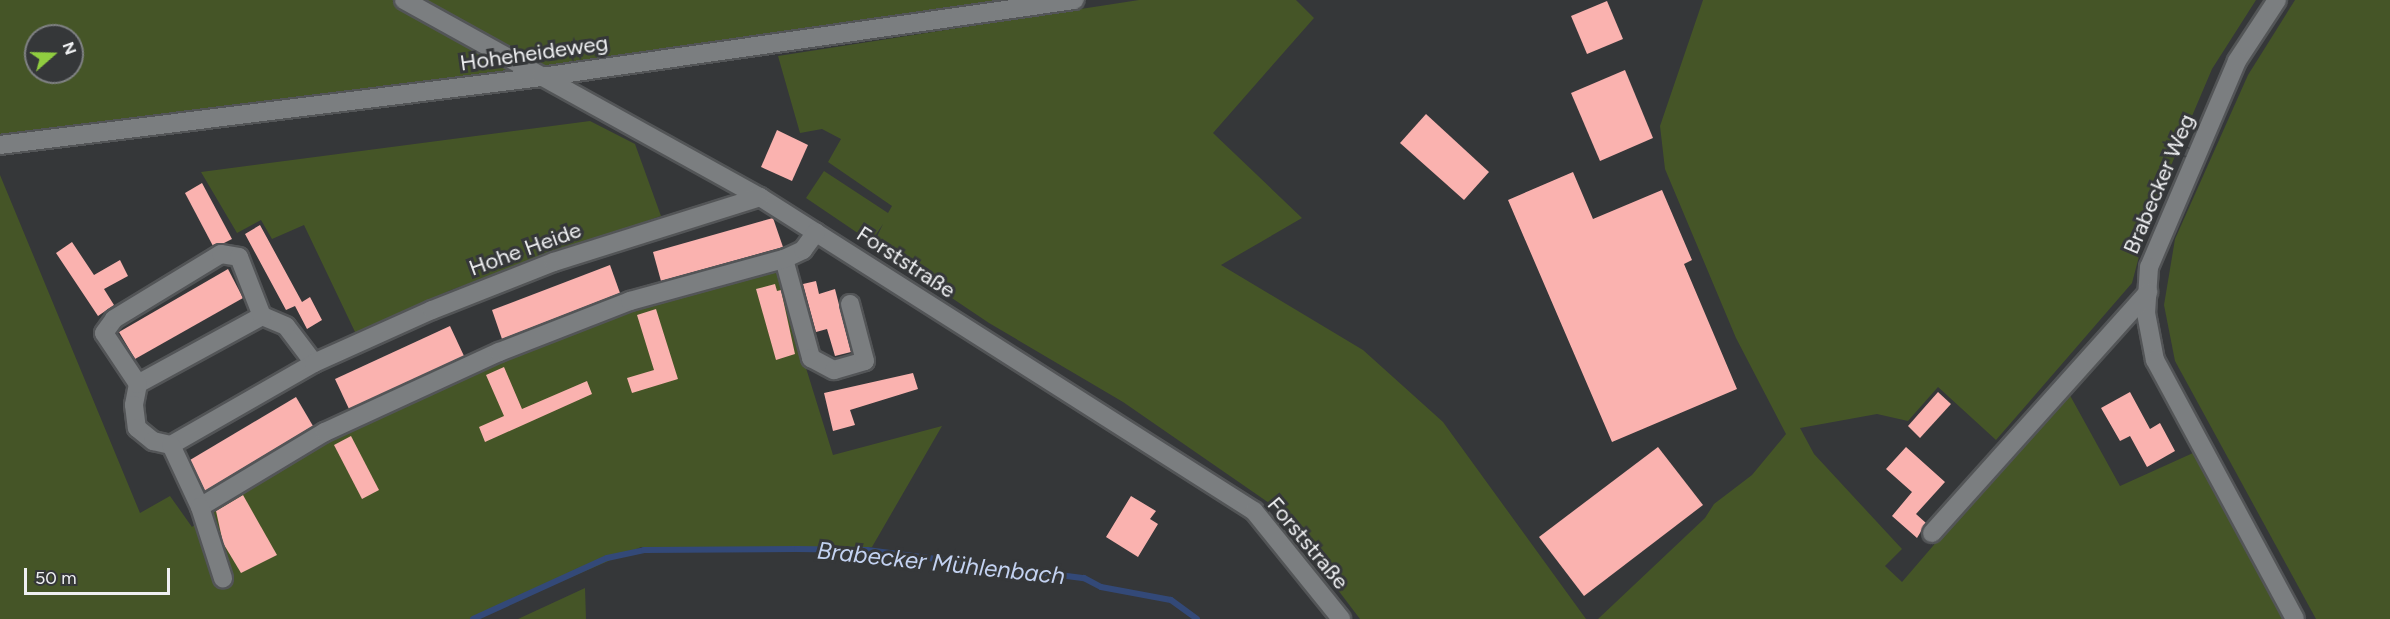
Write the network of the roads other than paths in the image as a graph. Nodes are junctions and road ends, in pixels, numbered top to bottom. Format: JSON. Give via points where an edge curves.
{"nodes":[{"id":1,"x":404,"y":0,"type":"edge"},
{"id":2,"x":1074,"y":0,"type":"edge"},
{"id":3,"x":2277,"y":0,"type":"edge"},
{"id":4,"x":541,"y":77,"type":"junction"},
{"id":5,"x":0,"y":145,"type":"edge"},
{"id":6,"x":760,"y":197,"type":"junction"},
{"id":7,"x":816,"y":232,"type":"junction"},
{"id":8,"x":784,"y":259,"type":"junction"},
{"id":9,"x":2148,"y":292,"type":"junction"},
{"id":10,"x":850,"y":304,"type":"dead end"},
{"id":11,"x":262,"y":316,"type":"junction"},
{"id":12,"x":314,"y":363,"type":"junction"},
{"id":13,"x":138,"y":384,"type":"junction"},
{"id":14,"x":171,"y":446,"type":"junction"},
{"id":15,"x":200,"y":507,"type":"junction"},
{"id":16,"x":1932,"y":533,"type":"dead end"},
{"id":17,"x":223,"y":578,"type":"dead end"},
{"id":18,"x":1341,"y":619,"type":"edge"},
{"id":19,"x":2295,"y":619,"type":"edge"}],
"edges":[{"from":1,"to":4,"type":"street","name":"Forststraße"},
{"from":2,"to":4,"type":"street","name":"Hoheheideweg"},
{"from":3,"to":9,"type":"street","name":"Brabecker Weg","via":[[2237,61],[2149,267]]},
{"from":4,"to":5,"type":"street","name":"Hoheheideweg"},
{"from":4,"to":6,"type":"street","name":"Forststraße"},
{"from":6,"to":7,"type":"street","name":"Forststraße"},
{"from":6,"to":12,"type":"street","name":"Hohe Heide","via":[[554,262],[432,310]]},
{"from":7,"to":8,"type":"street","via":[[802,250]]},
{"from":7,"to":18,"type":"street","name":"Forststraße","via":[[1254,511]]},
{"from":8,"to":10,"type":"street","via":[[811,358],[834,370],[865,361]]},
{"from":8,"to":15,"type":"street","via":[[630,301],[499,352],[325,432]]},
{"from":9,"to":16,"type":"street"},
{"from":9,"to":19,"type":"street","name":"Brabecker Weg","via":[[2146,313],[2155,360]]},
{"from":11,"to":12,"type":"street","via":[[286,326]]},
{"from":11,"to":13,"type":"street"},
{"from":11,"to":13,"type":"street","via":[[239,257],[221,254],[114,319],[104,333]]},
{"from":12,"to":14,"type":"street","name":"Hohe Heide"},
{"from":13,"to":14,"type":"street","via":[[134,405],[136,428],[153,441]]},
{"from":14,"to":15,"type":"street"},
{"from":15,"to":17,"type":"street"}]}
